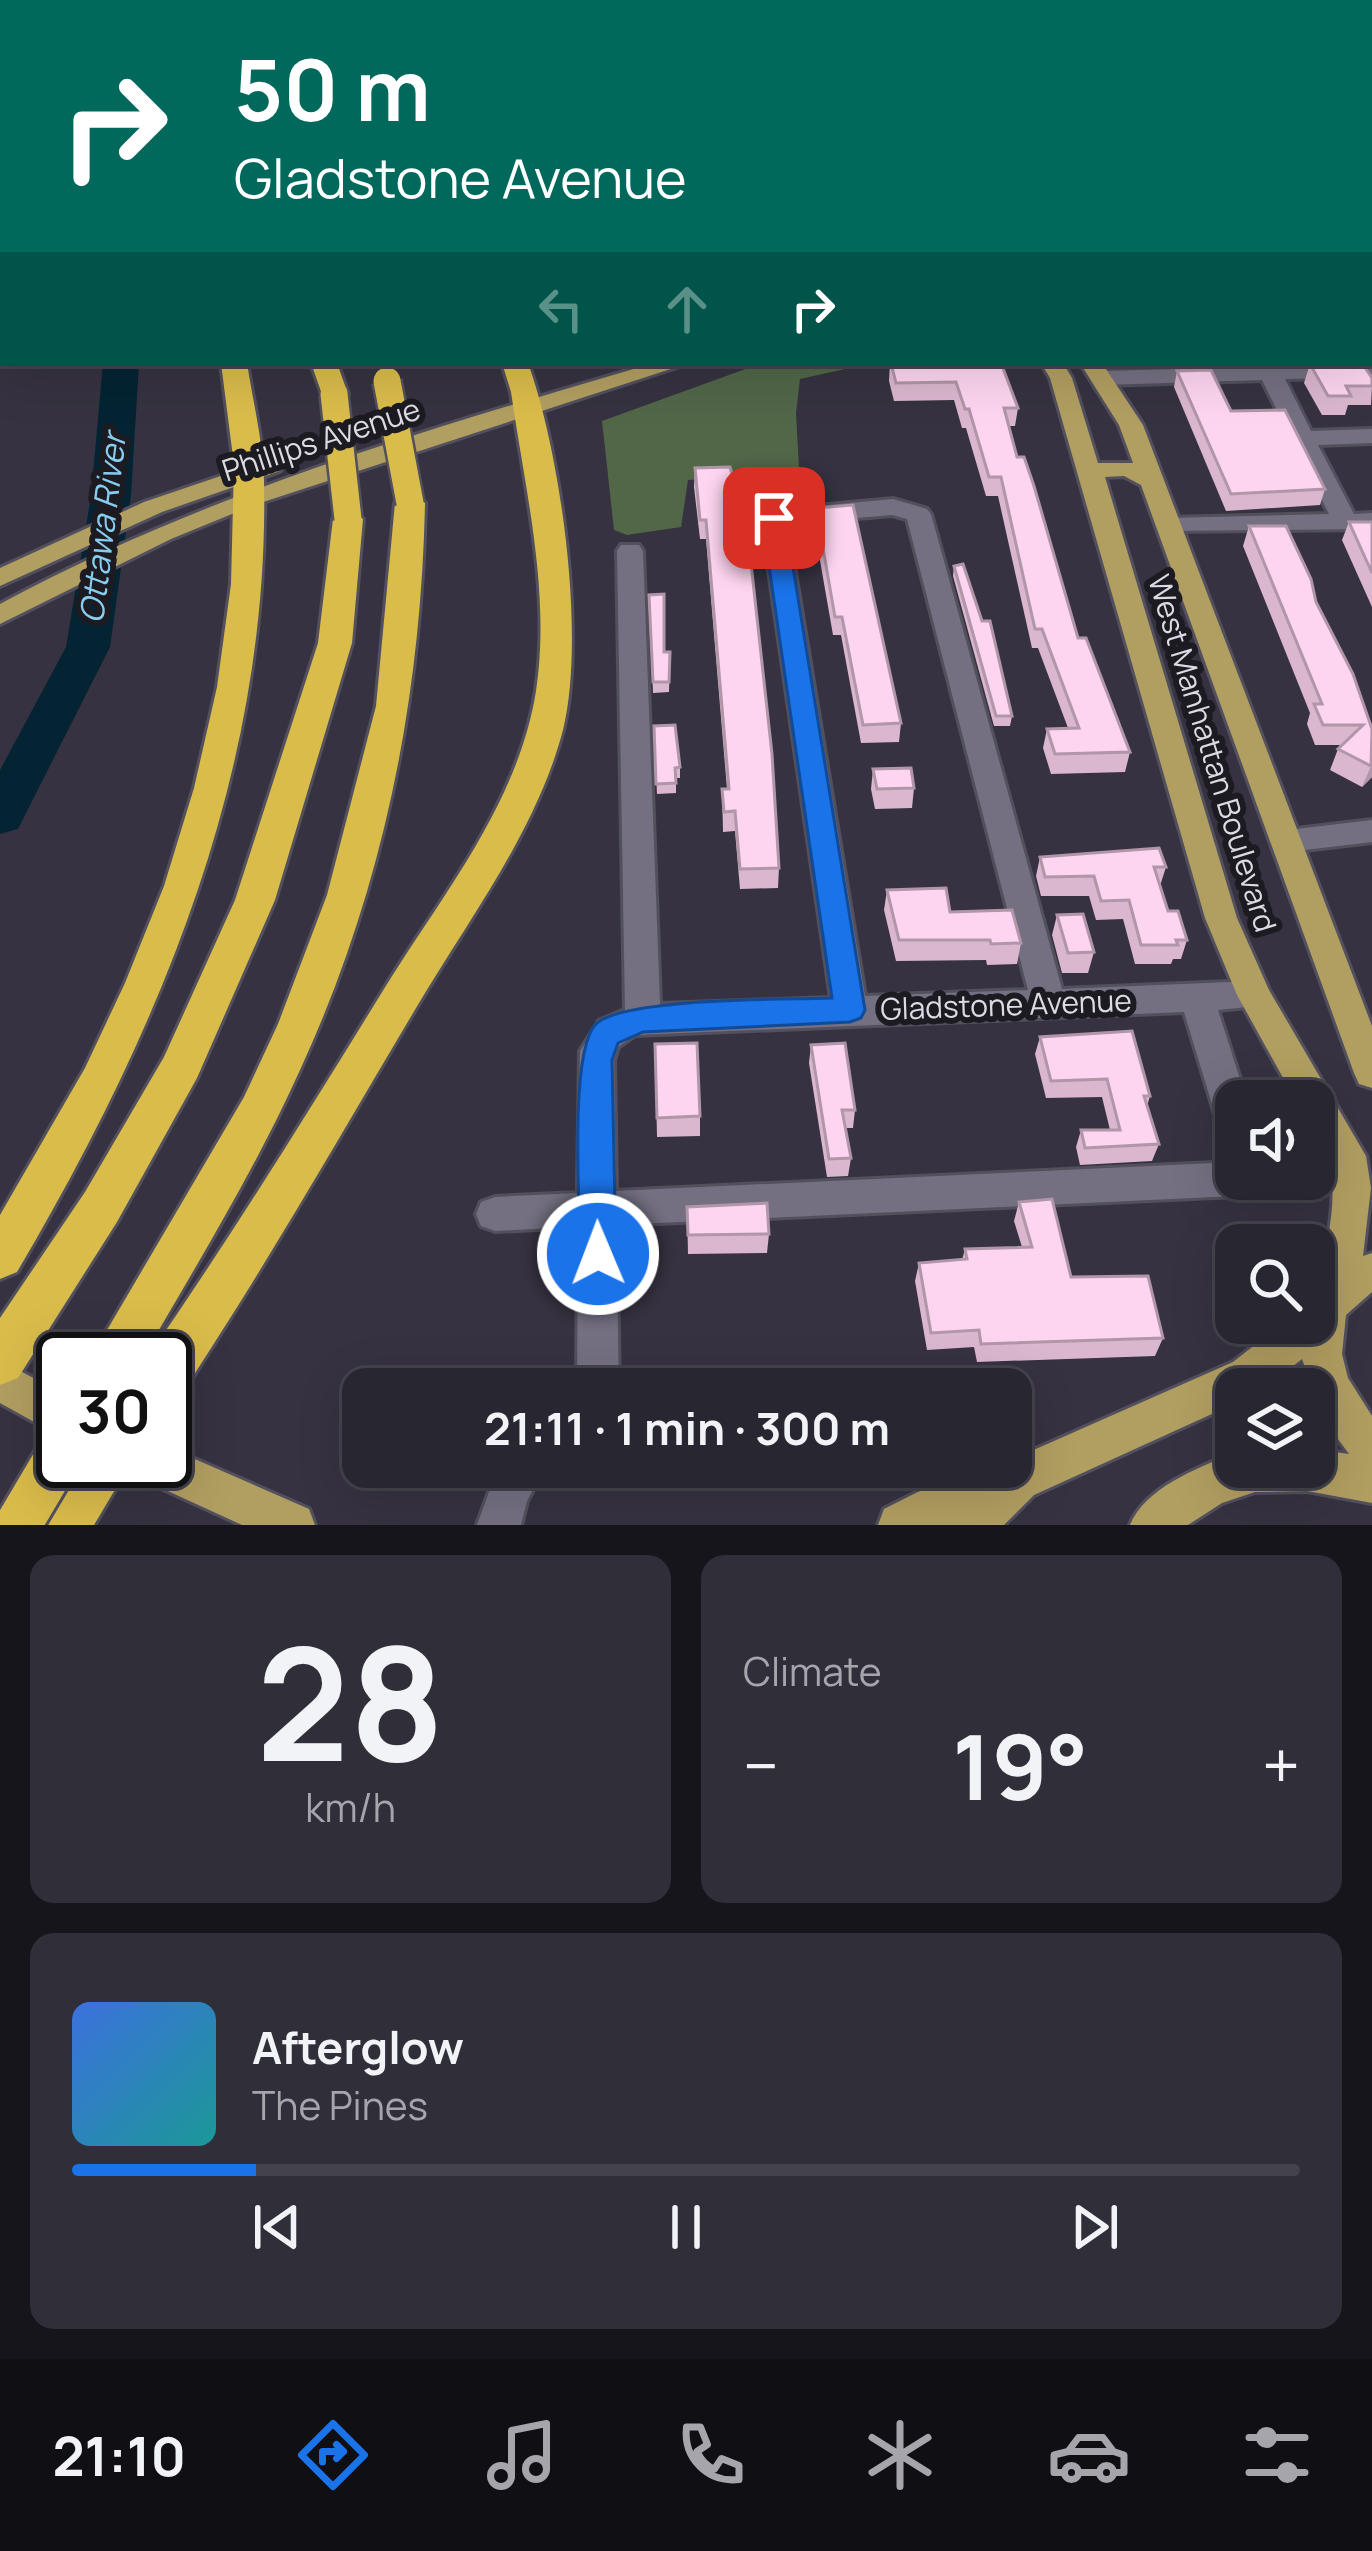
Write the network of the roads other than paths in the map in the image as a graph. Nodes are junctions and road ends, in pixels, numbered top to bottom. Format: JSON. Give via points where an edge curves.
{"nodes":[{"id":1,"x":234,"y":366,"type":"edge"},
{"id":2,"x":325,"y":366,"type":"edge"},
{"id":3,"x":613,"y":366,"type":"edge"},
{"id":4,"x":659,"y":366,"type":"edge"},
{"id":5,"x":1054,"y":366,"type":"edge"},
{"id":6,"x":1267,"y":368,"type":"edge"},
{"id":7,"x":1097,"y":370,"type":"edge"},
{"id":8,"x":1372,"y":370,"type":"edge"},
{"id":9,"x":384,"y":372,"type":"edge"},
{"id":10,"x":522,"y":388,"type":"edge"},
{"id":11,"x":1372,"y":436,"type":"edge"},
{"id":12,"x":1302,"y":438,"type":"junction"},
{"id":13,"x":1150,"y":480,"type":"junction"},
{"id":14,"x":1089,"y":483,"type":"junction"},
{"id":15,"x":249,"y":484,"type":"junction"},
{"id":16,"x":1358,"y":521,"type":"edge"},
{"id":17,"x":1168,"y":526,"type":"junction"},
{"id":18,"x":630,"y":551,"type":"dead end"},
{"id":19,"x":0,"y":578,"type":"edge"},
{"id":20,"x":0,"y":616,"type":"edge"},
{"id":21,"x":1372,"y":831,"type":"edge"},
{"id":22,"x":1288,"y":842,"type":"junction"},
{"id":23,"x":1255,"y":995,"type":"junction"},
{"id":24,"x":1197,"y":998,"type":"junction"},
{"id":25,"x":1049,"y":1003,"type":"junction"},
{"id":26,"x":850,"y":1010,"type":"junction"},
{"id":27,"x":629,"y":1023,"type":"junction"},
{"id":28,"x":1372,"y":1073,"type":"edge"},
{"id":29,"x":1222,"y":1080,"type":"edge"},
{"id":30,"x":1215,"y":1180,"type":"edge"},
{"id":31,"x":598,"y":1211,"type":"junction"},
{"id":32,"x":495,"y":1214,"type":"dead end"},
{"id":33,"x":0,"y":1257,"type":"edge"},
{"id":34,"x":1345,"y":1293,"type":"edge"},
{"id":35,"x":131,"y":1332,"type":"edge"},
{"id":36,"x":192,"y":1335,"type":"edge"},
{"id":37,"x":0,"y":1361,"type":"edge"},
{"id":38,"x":598,"y":1368,"type":"edge"},
{"id":39,"x":0,"y":1380,"type":"edge"},
{"id":40,"x":36,"y":1401,"type":"edge"},
{"id":41,"x":1372,"y":1448,"type":"edge"},
{"id":42,"x":1032,"y":1474,"type":"edge"},
{"id":43,"x":192,"y":1480,"type":"edge"},
{"id":44,"x":1372,"y":1481,"type":"edge"},
{"id":45,"x":41,"y":1488,"type":"edge"},
{"id":46,"x":87,"y":1488,"type":"edge"},
{"id":47,"x":510,"y":1488,"type":"edge"},
{"id":48,"x":989,"y":1488,"type":"edge"},
{"id":49,"x":1011,"y":1488,"type":"edge"},
{"id":50,"x":0,"y":1510,"type":"edge"},
{"id":51,"x":21,"y":1525,"type":"edge"},
{"id":52,"x":62,"y":1525,"type":"edge"},
{"id":53,"x":292,"y":1525,"type":"edge"},
{"id":54,"x":499,"y":1525,"type":"edge"},
{"id":55,"x":900,"y":1525,"type":"edge"},
{"id":56,"x":972,"y":1525,"type":"edge"},
{"id":57,"x":1152,"y":1525,"type":"edge"}],
"edges":[{"from":1,"to":15,"type":"highway"},
{"from":2,"to":37,"type":"highway","bridge":true,"via":[[348,519],[335,643],[255,900],[182,1065]]},
{"from":3,"to":10,"type":"main road"},
{"from":4,"to":10,"type":"main road","name":"Phillips Avenue"},
{"from":5,"to":14,"type":"main road","name":"West Manhattan Boulevard"},
{"from":6,"to":7,"type":"street"},
{"from":6,"to":8,"type":"street"},
{"from":6,"to":12,"type":"street"},
{"from":7,"to":13,"type":"main road","name":"West Manhattan Boulevard","via":[[1131,425]]},
{"from":9,"to":35,"type":"highway","bridge":true,"via":[[410,503],[400,679],[382,782],[298,1028]]},
{"from":10,"to":15,"type":"main road","name":"Phillips Avenue"},
{"from":10,"to":15,"type":"main road","name":"Phillips Avenue","via":[[280,464]]},
{"from":10,"to":36,"type":"highway","via":[[556,618],[553,692],[532,765],[452,917]]},
{"from":11,"to":12,"type":"street"},
{"from":12,"to":16,"type":"street"},
{"from":13,"to":14,"type":"main road","via":[[1113,468]]},
{"from":13,"to":17,"type":"main road","name":"West Manhattan Boulevard"},
{"from":14,"to":23,"type":"main road","name":"West Manhattan Boulevard","via":[[1200,856]]},
{"from":15,"to":19,"type":"main road","name":"Phillips Avenue","via":[[187,494]]},
{"from":15,"to":20,"type":"main road","name":"Phillips Avenue"},
{"from":15,"to":33,"type":"highway","via":[[245,610],[221,761],[140,1004]]},
{"from":16,"to":17,"type":"street"},
{"from":17,"to":22,"type":"main road","name":"West Manhattan Boulevard"},
{"from":18,"to":27,"type":"street"},
{"from":21,"to":22,"type":"street"},
{"from":22,"to":28,"type":"main road","name":"West Manhattan Boulevard"},
{"from":23,"to":24,"type":"street","name":"Gladstone Avenue"},
{"from":23,"to":34,"type":"main road","name":"West Manhattan Boulevard","via":[[1347,1156]]},
{"from":24,"to":25,"type":"street","name":"Gladstone Avenue"},
{"from":24,"to":29,"type":"street"},
{"from":25,"to":26,"type":"street","name":"Gladstone Avenue"},
{"from":25,"to":26,"type":"street","via":[[918,514],[771,503]]},
{"from":26,"to":27,"type":"street","name":"Gladstone Avenue"},
{"from":27,"to":31,"type":"street","via":[[604,1036],[596,1060]]},
{"from":30,"to":31,"type":"street"},
{"from":31,"to":32,"type":"street"},
{"from":31,"to":38,"type":"street"},
{"from":34,"to":41,"type":"main road","name":"West Manhattan Boulevard","via":[[1319,1344],[1323,1374]]},
{"from":34,"to":42,"type":"main road","via":[[1248,1376]]},
{"from":39,"to":40,"type":"main road"},
{"from":43,"to":53,"type":"main road"},
{"from":44,"to":57,"type":"main road","via":[[1296,1468],[1234,1472],[1195,1490]]},
{"from":45,"to":51,"type":"highway","bridge":true},
{"from":46,"to":52,"type":"highway"},
{"from":47,"to":54,"type":"street"},
{"from":48,"to":55,"type":"main road"},
{"from":49,"to":56,"type":"main road"},
{"from":50,"to":51,"type":"main road"}]}
